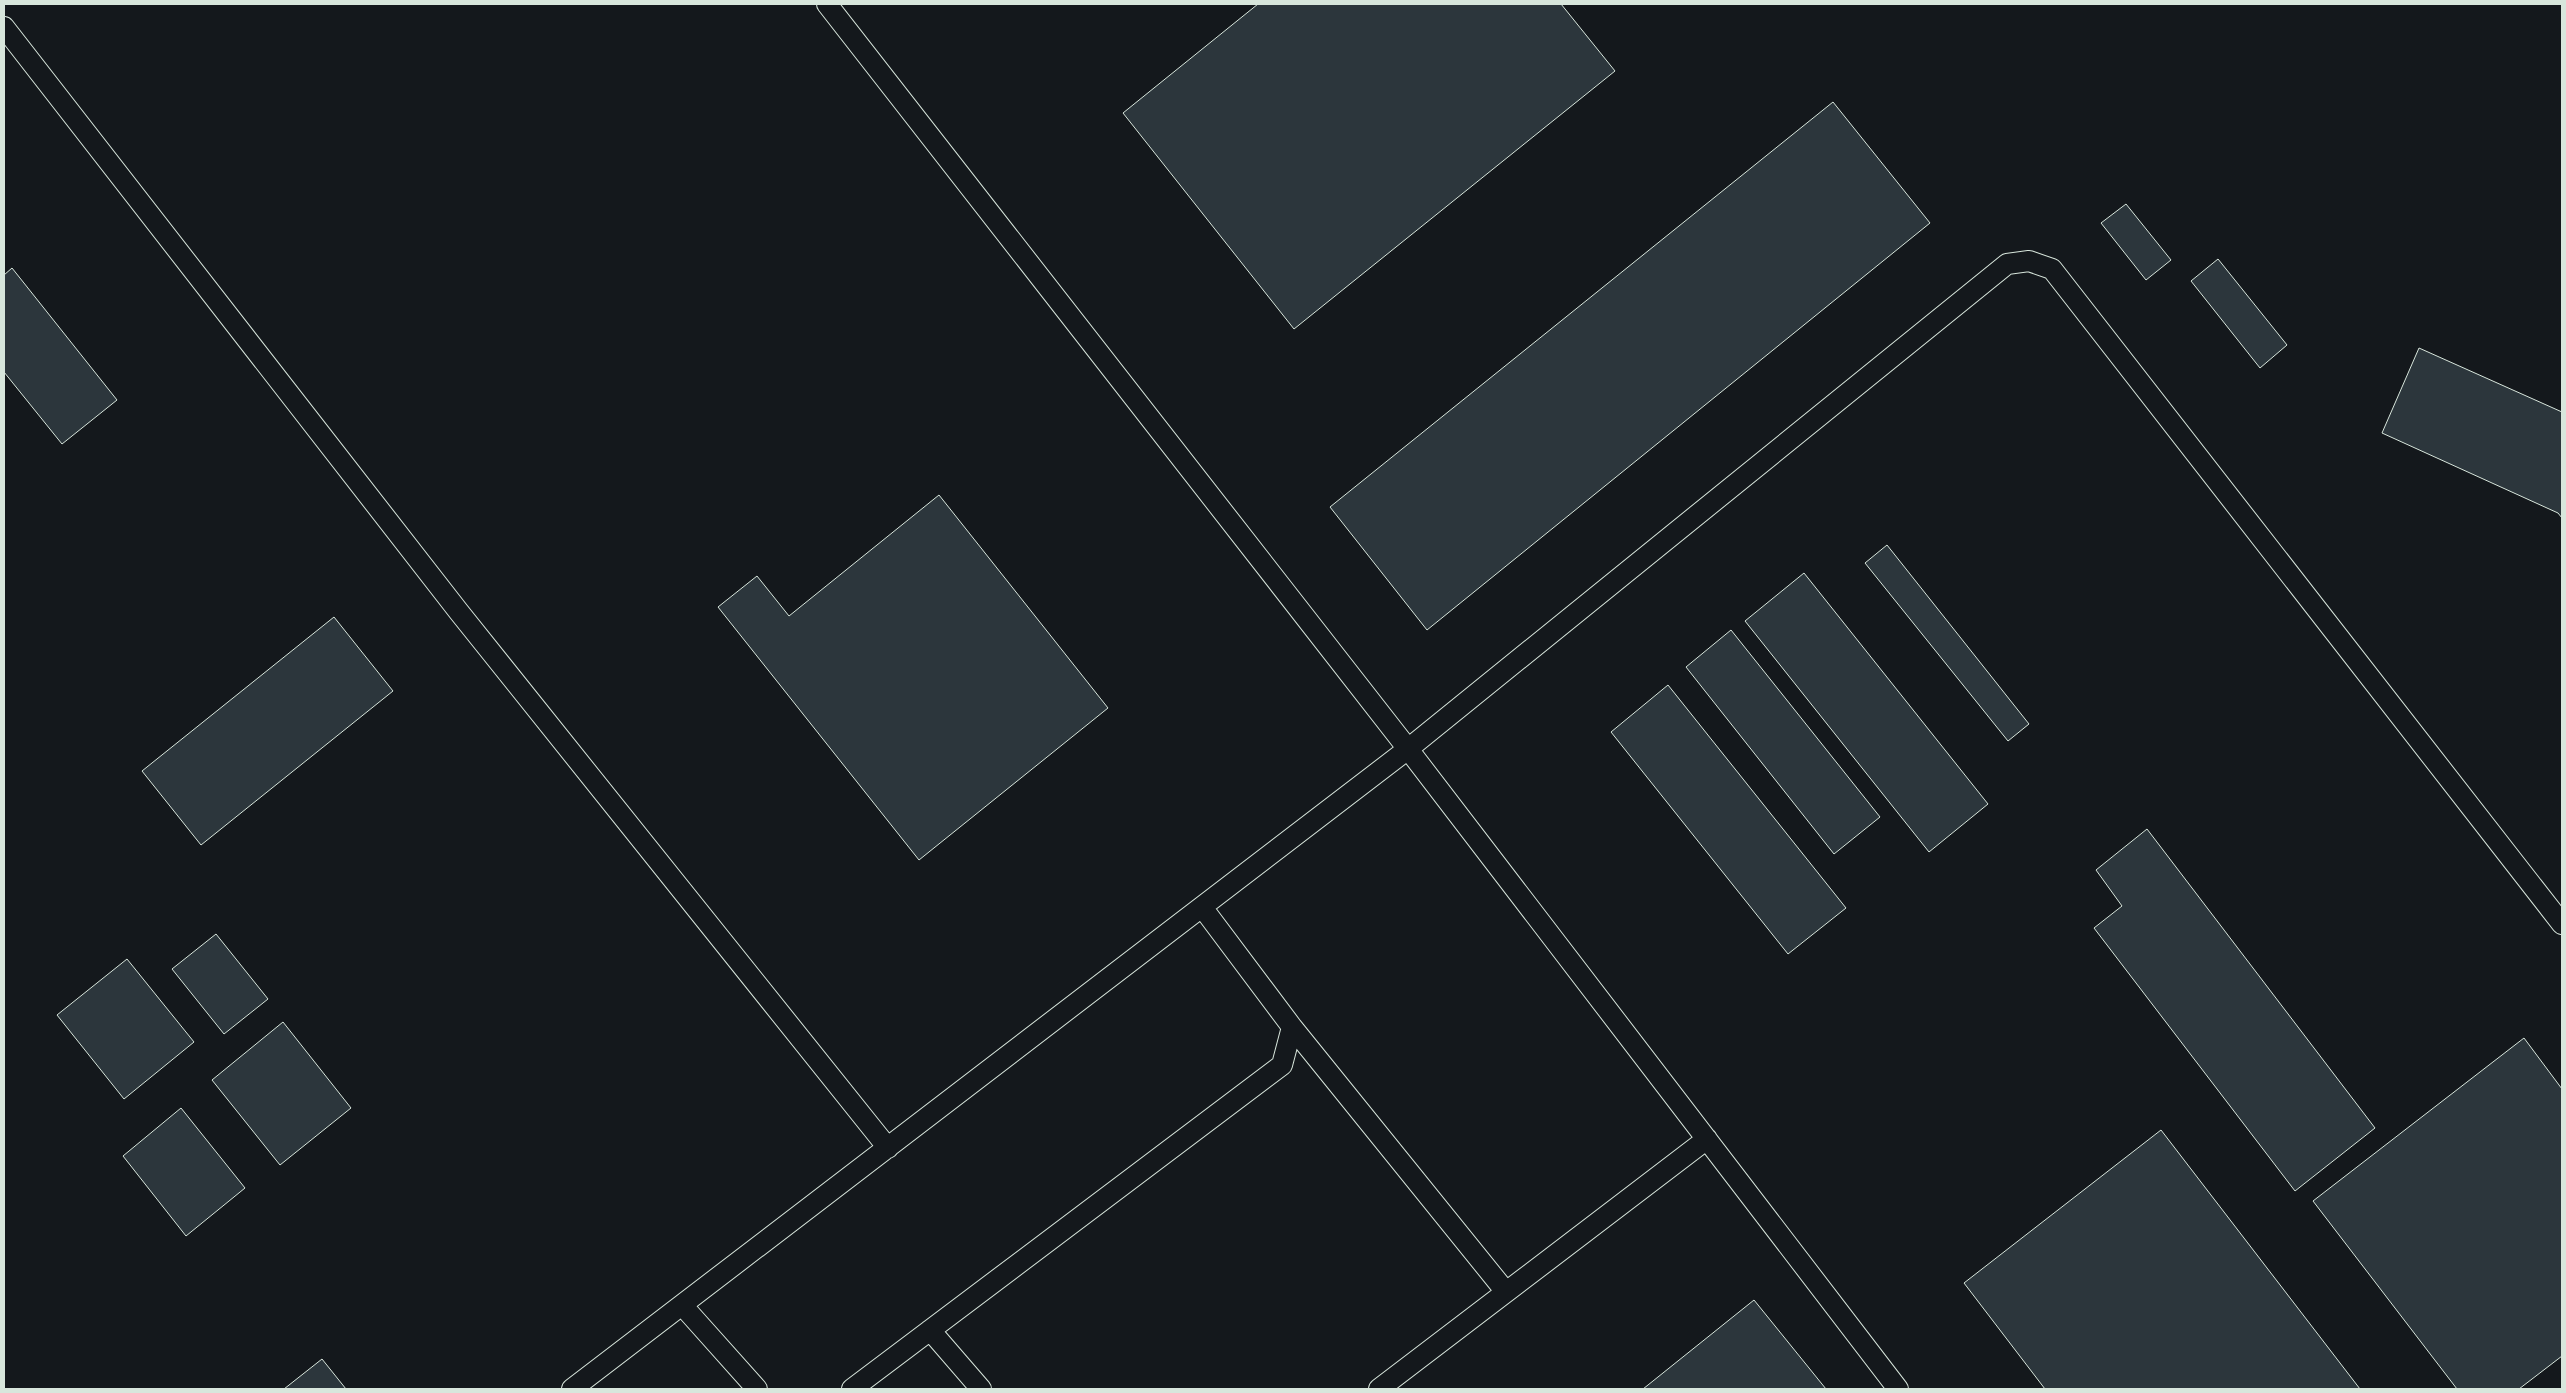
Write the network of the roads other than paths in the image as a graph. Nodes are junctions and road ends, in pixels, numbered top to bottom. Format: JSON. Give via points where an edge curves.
{"nodes":[{"id":1,"x":827,"y":4,"type":"edge"},
{"id":2,"x":4,"y":27,"type":"edge"},
{"id":3,"x":1408,"y":749,"type":"junction"},
{"id":4,"x":1202,"y":907,"type":"junction"},
{"id":5,"x":2562,"y":924,"type":"edge"},
{"id":6,"x":1292,"y":1027,"type":"junction"},
{"id":7,"x":1707,"y":1139,"type":"junction"},
{"id":8,"x":888,"y":1148,"type":"junction"},
{"id":9,"x":1506,"y":1292,"type":"junction"},
{"id":10,"x":682,"y":1305,"type":"junction"},
{"id":11,"x":930,"y":1330,"type":"junction"},
{"id":12,"x":572,"y":1389,"type":"edge"},
{"id":13,"x":757,"y":1389,"type":"edge"},
{"id":14,"x":852,"y":1389,"type":"edge"},
{"id":15,"x":981,"y":1389,"type":"edge"},
{"id":16,"x":1379,"y":1389,"type":"edge"},
{"id":17,"x":1898,"y":1389,"type":"edge"}],
"edges":[{"from":1,"to":3,"type":"lane"},
{"from":2,"to":8,"type":"lane","via":[[459,612]]},
{"from":3,"to":4,"type":"lane"},
{"from":3,"to":5,"type":"lane","via":[[2008,264],[2029,261],[2052,269]]},
{"from":3,"to":7,"type":"lane"},
{"from":4,"to":6,"type":"lane"},
{"from":4,"to":8,"type":"lane"},
{"from":6,"to":9,"type":"lane"},
{"from":6,"to":11,"type":"lane","via":[[1282,1064]]},
{"from":7,"to":9,"type":"lane"},
{"from":7,"to":17,"type":"lane"},
{"from":8,"to":10,"type":"lane"},
{"from":9,"to":16,"type":"lane"},
{"from":10,"to":12,"type":"lane"},
{"from":10,"to":13,"type":"lane"},
{"from":11,"to":14,"type":"lane"},
{"from":11,"to":15,"type":"lane"}]}
